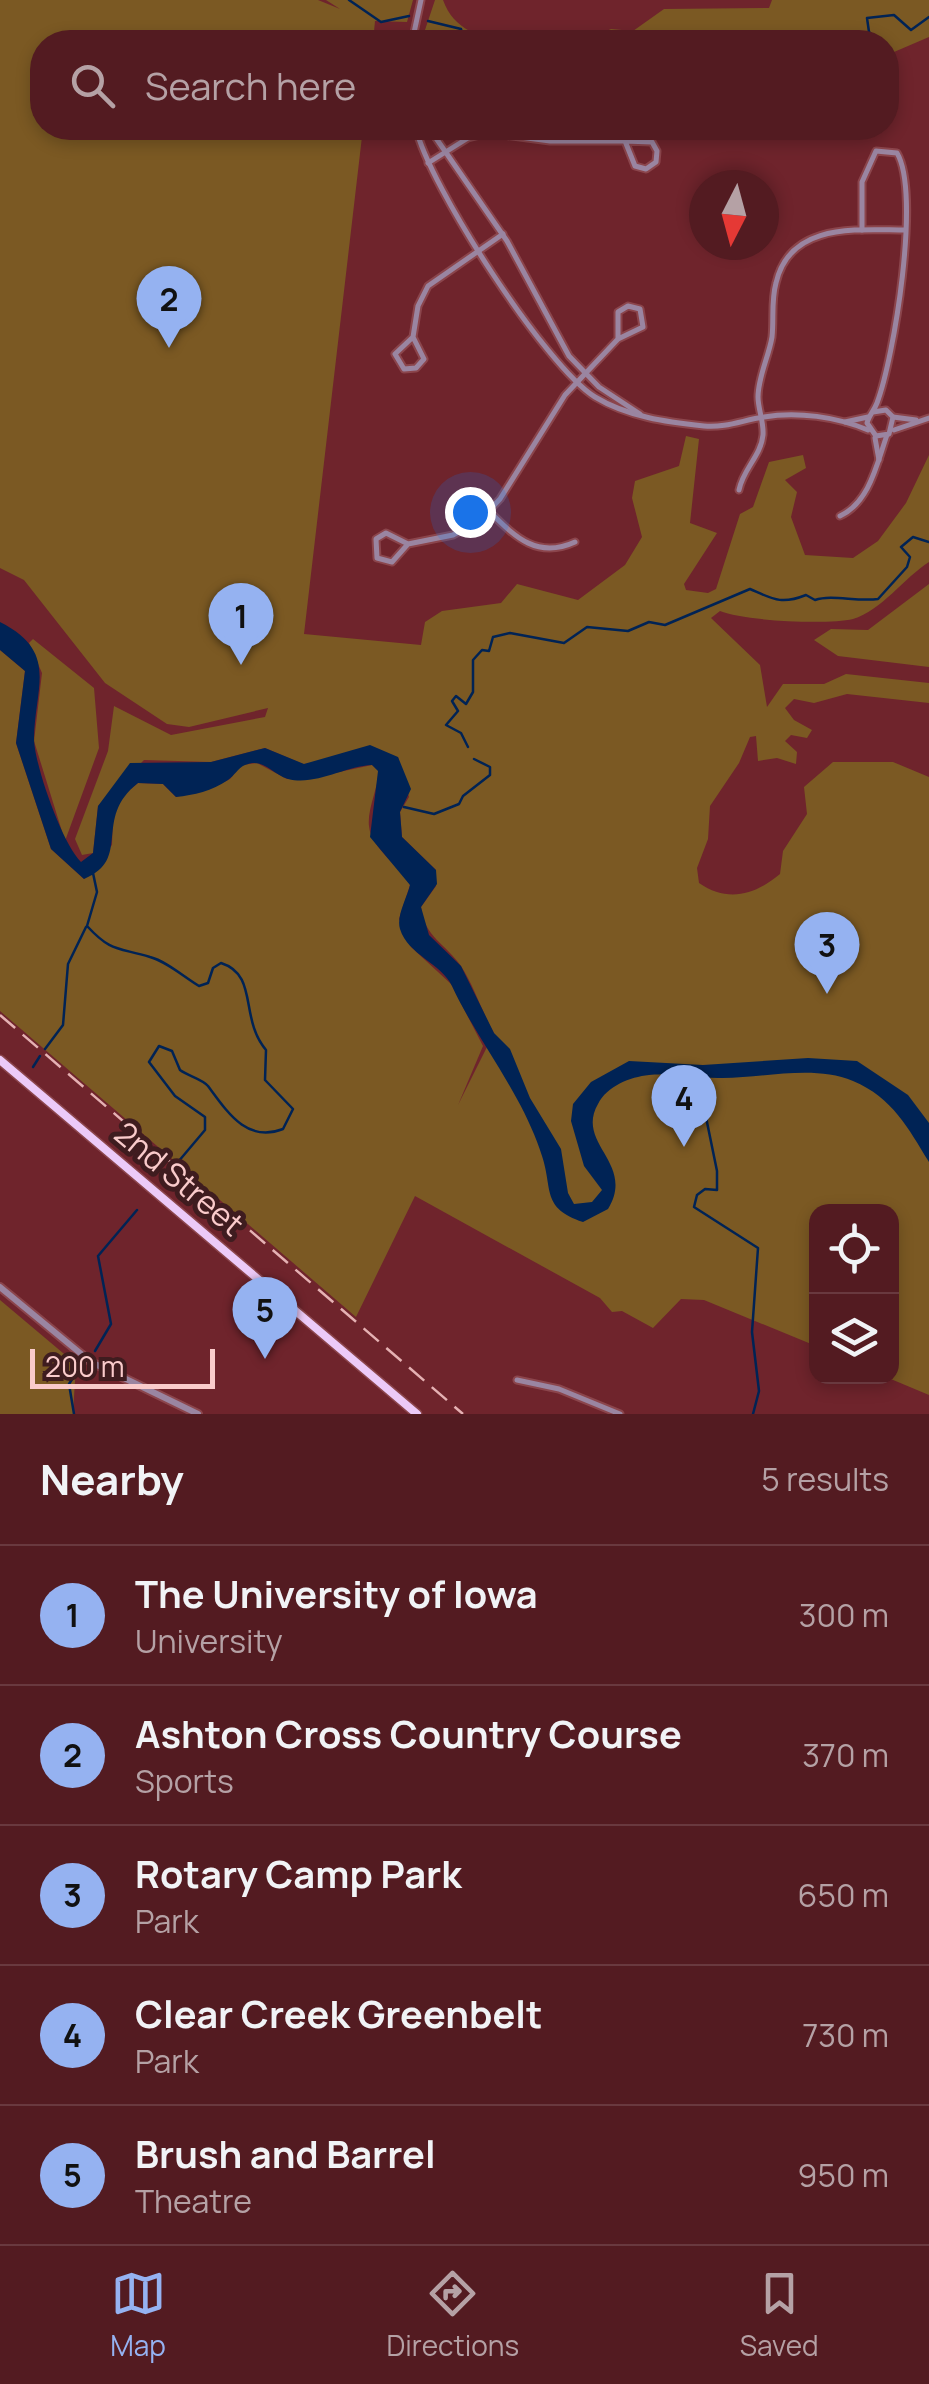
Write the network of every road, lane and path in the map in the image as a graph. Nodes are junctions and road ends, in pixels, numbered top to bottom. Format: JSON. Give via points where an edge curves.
{"nodes":[{"id":1,"x":421,"y":0,"type":"edge"},
{"id":2,"x":415,"y":30,"type":"edge"},
{"id":3,"x":420,"y":140,"type":"edge"},
{"id":4,"x":436,"y":140,"type":"edge"},
{"id":5,"x":465,"y":140,"type":"edge"},
{"id":6,"x":550,"y":140,"type":"edge"},
{"id":7,"x":626,"y":142,"type":"junction"},
{"id":8,"x":443,"y":153,"type":"junction"},
{"id":9,"x":428,"y":163,"type":"junction"},
{"id":10,"x":862,"y":230,"type":"junction"},
{"id":11,"x":905,"y":230,"type":"junction"},
{"id":12,"x":503,"y":234,"type":"junction"},
{"id":13,"x":480,"y":248,"type":"junction"},
{"id":14,"x":413,"y":337,"type":"junction"},
{"id":15,"x":618,"y":339,"type":"junction"},
{"id":16,"x":584,"y":374,"type":"junction"},
{"id":17,"x":576,"y":383,"type":"junction"},
{"id":18,"x":881,"y":391,"type":"junction"},
{"id":19,"x":870,"y":414,"type":"junction"},
{"id":20,"x":890,"y":414,"type":"junction"},
{"id":21,"x":642,"y":416,"type":"junction"},
{"id":22,"x":761,"y":417,"type":"junction"},
{"id":23,"x":929,"y":418,"type":"edge"},
{"id":24,"x":919,"y":420,"type":"junction"},
{"id":25,"x":842,"y":422,"type":"junction"},
{"id":26,"x":871,"y":432,"type":"junction"},
{"id":27,"x":889,"y":433,"type":"junction"},
{"id":28,"x":879,"y":460,"type":"junction"},
{"id":29,"x":739,"y":490,"type":"dead end"},
{"id":30,"x":490,"y":512,"type":"junction"},
{"id":31,"x":840,"y":516,"type":"dead end"},
{"id":32,"x":575,"y":542,"type":"dead end"},
{"id":33,"x":408,"y":544,"type":"junction"},
{"id":34,"x":0,"y":1060,"type":"edge"},
{"id":35,"x":0,"y":1287,"type":"edge"},
{"id":36,"x":517,"y":1380,"type":"dead end"},
{"id":37,"x":198,"y":1414,"type":"edge"},
{"id":38,"x":417,"y":1414,"type":"edge"},
{"id":39,"x":620,"y":1414,"type":"edge"}],
"edges":[{"from":1,"to":2,"type":"street"},
{"from":3,"to":9,"type":"street"},
{"from":4,"to":8,"type":"street"},
{"from":5,"to":8,"type":"street"},
{"from":6,"to":7,"type":"street"},
{"from":7,"to":7,"type":"street","via":[[652,142],[656,162],[646,169],[635,166]]},
{"from":8,"to":9,"type":"street"},
{"from":8,"to":12,"type":"street"},
{"from":9,"to":13,"type":"street"},
{"from":10,"to":11,"type":"street"},
{"from":10,"to":11,"type":"street","via":[[862,182],[871,157],[883,149],[900,159]]},
{"from":10,"to":22,"type":"street","via":[[818,234],[781,267],[758,389]]},
{"from":11,"to":18,"type":"street","via":[[903,283]]},
{"from":12,"to":13,"type":"street"},
{"from":12,"to":16,"type":"street","via":[[560,343]]},
{"from":13,"to":14,"type":"street","via":[[428,286]]},
{"from":13,"to":17,"type":"street","via":[[552,358]]},
{"from":14,"to":14,"type":"street","via":[[424,359],[404,369],[395,354]]},
{"from":15,"to":15,"type":"street","via":[[643,326],[640,309],[618,312]]},
{"from":15,"to":16,"type":"street"},
{"from":16,"to":17,"type":"street"},
{"from":16,"to":21,"type":"street"},
{"from":17,"to":21,"type":"street"},
{"from":17,"to":30,"type":"street"},
{"from":18,"to":19,"type":"street"},
{"from":18,"to":20,"type":"street"},
{"from":19,"to":20,"type":"street"},
{"from":19,"to":25,"type":"street"},
{"from":19,"to":26,"type":"street"},
{"from":20,"to":24,"type":"street"},
{"from":20,"to":27,"type":"street"},
{"from":21,"to":22,"type":"street","via":[[710,426]]},
{"from":22,"to":25,"type":"street"},
{"from":22,"to":29,"type":"street","via":[[762,443]]},
{"from":23,"to":24,"type":"street"},
{"from":24,"to":27,"type":"street"},
{"from":25,"to":26,"type":"street"},
{"from":26,"to":27,"type":"street"},
{"from":26,"to":28,"type":"street"},
{"from":27,"to":28,"type":"street"},
{"from":28,"to":31,"type":"street","via":[[854,506]]},
{"from":30,"to":32,"type":"street","via":[[538,548],[557,550]]},
{"from":30,"to":33,"type":"street","via":[[453,535]]},
{"from":33,"to":33,"type":"street","via":[[392,562],[374,552],[376,539],[386,533]]},
{"from":34,"to":38,"type":"main road","name":"2nd Street"},
{"from":35,"to":37,"type":"street","via":[[91,1362]]},
{"from":36,"to":39,"type":"street"}]}
